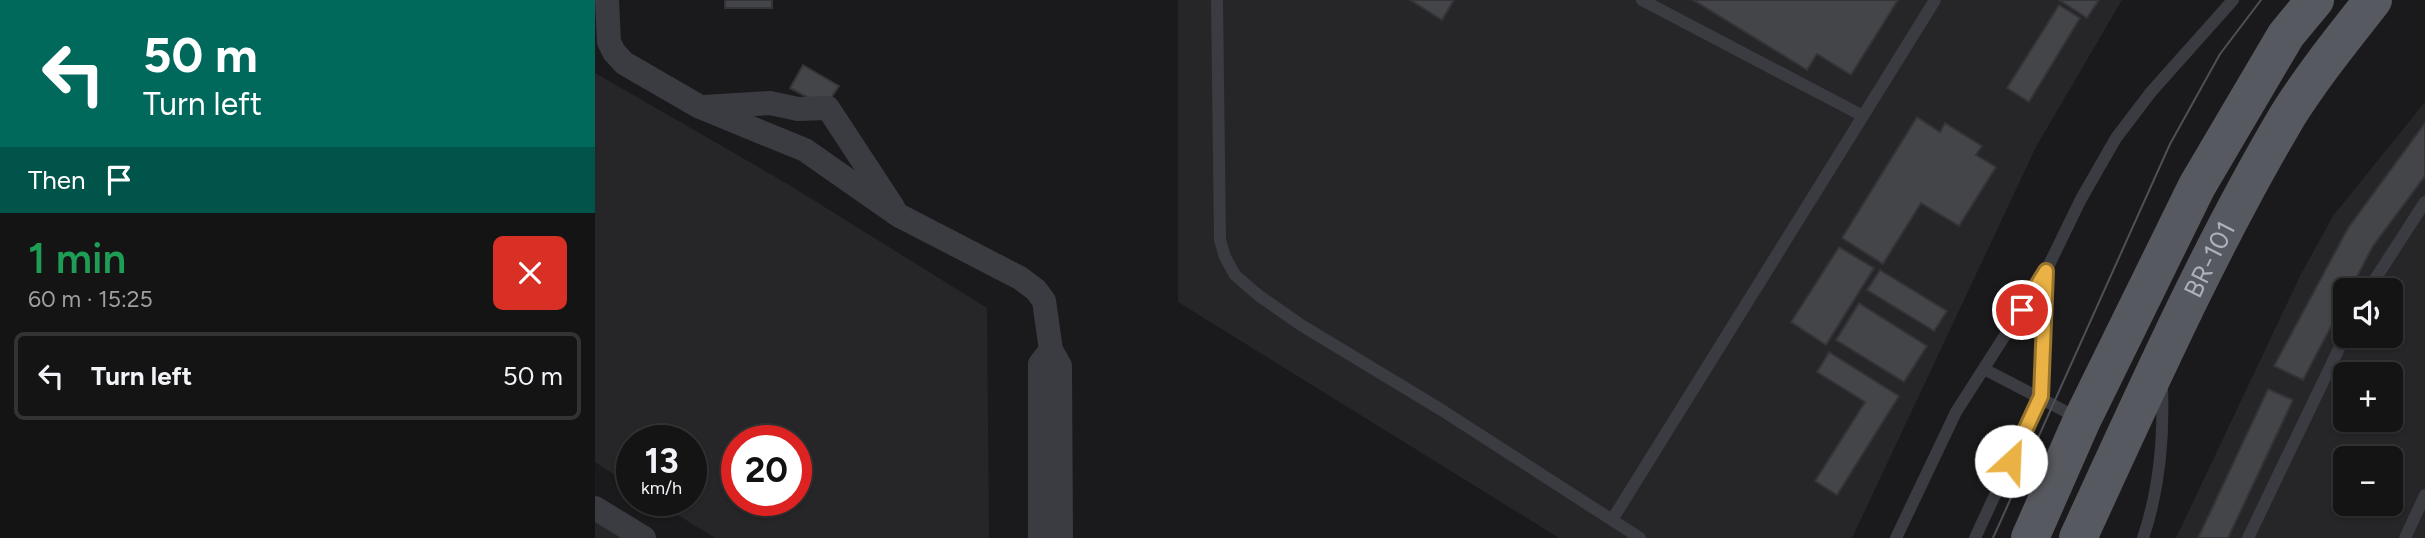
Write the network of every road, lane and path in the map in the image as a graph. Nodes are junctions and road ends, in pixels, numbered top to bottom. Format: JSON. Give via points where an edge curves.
{"nodes":[{"id":1,"x":607,"y":0,"type":"edge"},
{"id":2,"x":1217,"y":0,"type":"edge"},
{"id":3,"x":1642,"y":0,"type":"edge"},
{"id":4,"x":1935,"y":0,"type":"edge"},
{"id":5,"x":2233,"y":0,"type":"edge"},
{"id":6,"x":2315,"y":0,"type":"edge"},
{"id":7,"x":2373,"y":0,"type":"edge"},
{"id":8,"x":700,"y":107,"type":"junction"},
{"id":9,"x":1863,"y":116,"type":"junction"},
{"id":10,"x":2425,"y":202,"type":"edge"},
{"id":11,"x":898,"y":215,"type":"junction"},
{"id":12,"x":2046,"y":271,"type":"junction"},
{"id":13,"x":2376,"y":278,"type":"edge"},
{"id":14,"x":2339,"y":348,"type":"edge"},
{"id":15,"x":1051,"y":350,"type":"junction"},
{"id":16,"x":2161,"y":358,"type":"junction"},
{"id":17,"x":1984,"y":369,"type":"junction"},
{"id":18,"x":2041,"y":396,"type":"junction"},
{"id":19,"x":2082,"y":420,"type":"junction"},
{"id":20,"x":2425,"y":495,"type":"edge"},
{"id":21,"x":595,"y":508,"type":"edge"},
{"id":22,"x":1612,"y":520,"type":"junction"},
{"id":23,"x":644,"y":538,"type":"edge"},
{"id":24,"x":1041,"y":538,"type":"edge"},
{"id":25,"x":1061,"y":538,"type":"edge"},
{"id":26,"x":1640,"y":538,"type":"edge"},
{"id":27,"x":1896,"y":538,"type":"edge"},
{"id":28,"x":1975,"y":538,"type":"edge"},
{"id":29,"x":2030,"y":538,"type":"edge"},
{"id":30,"x":2078,"y":538,"type":"edge"},
{"id":31,"x":2143,"y":538,"type":"edge"},
{"id":32,"x":2248,"y":538,"type":"edge"},
{"id":33,"x":2405,"y":538,"type":"edge"}],
"edges":[{"from":1,"to":8,"type":"street","via":[[609,42],[614,52],[624,63]]},
{"from":2,"to":22,"type":"lane","via":[[1220,240],[1235,275],[1301,325]]},
{"from":3,"to":9,"type":"lane"},
{"from":4,"to":9,"type":"lane"},
{"from":5,"to":12,"type":"lane","via":[[2116,138]]},
{"from":6,"to":19,"type":"main road","name":"BR-101","number":"BR-101","via":[[2285,35],[2197,186]]},
{"from":7,"to":16,"type":"main road","name":"BR-101","number":"BR-101","via":[[2289,114]]},
{"from":8,"to":11,"type":"street","via":[[805,150]]},
{"from":8,"to":11,"type":"street","via":[[770,103],[798,109],[828,108]]},
{"from":9,"to":22,"type":"lane"},
{"from":10,"to":13,"type":"lane"},
{"from":11,"to":15,"type":"street","via":[[1036,290],[1046,308]]},
{"from":12,"to":17,"type":"lane"},
{"from":12,"to":18,"type":"lane"},
{"from":14,"to":32,"type":"lane"},
{"from":15,"to":24,"type":"street","via":[[1040,364]]},
{"from":15,"to":25,"type":"street","via":[[1060,366]]},
{"from":16,"to":30,"type":"main road","name":"BR-101","number":"BR-101"},
{"from":16,"to":31,"type":"lane","via":[[2162,460]]},
{"from":17,"to":18,"type":"lane"},
{"from":17,"to":27,"type":"lane","via":[[1956,412]]},
{"from":18,"to":19,"type":"lane"},
{"from":18,"to":28,"type":"lane"},
{"from":19,"to":29,"type":"main road","name":"BR-101","number":"BR-101"},
{"from":20,"to":33,"type":"lane"},
{"from":21,"to":23,"type":"street"},
{"from":22,"to":26,"type":"lane"}]}
